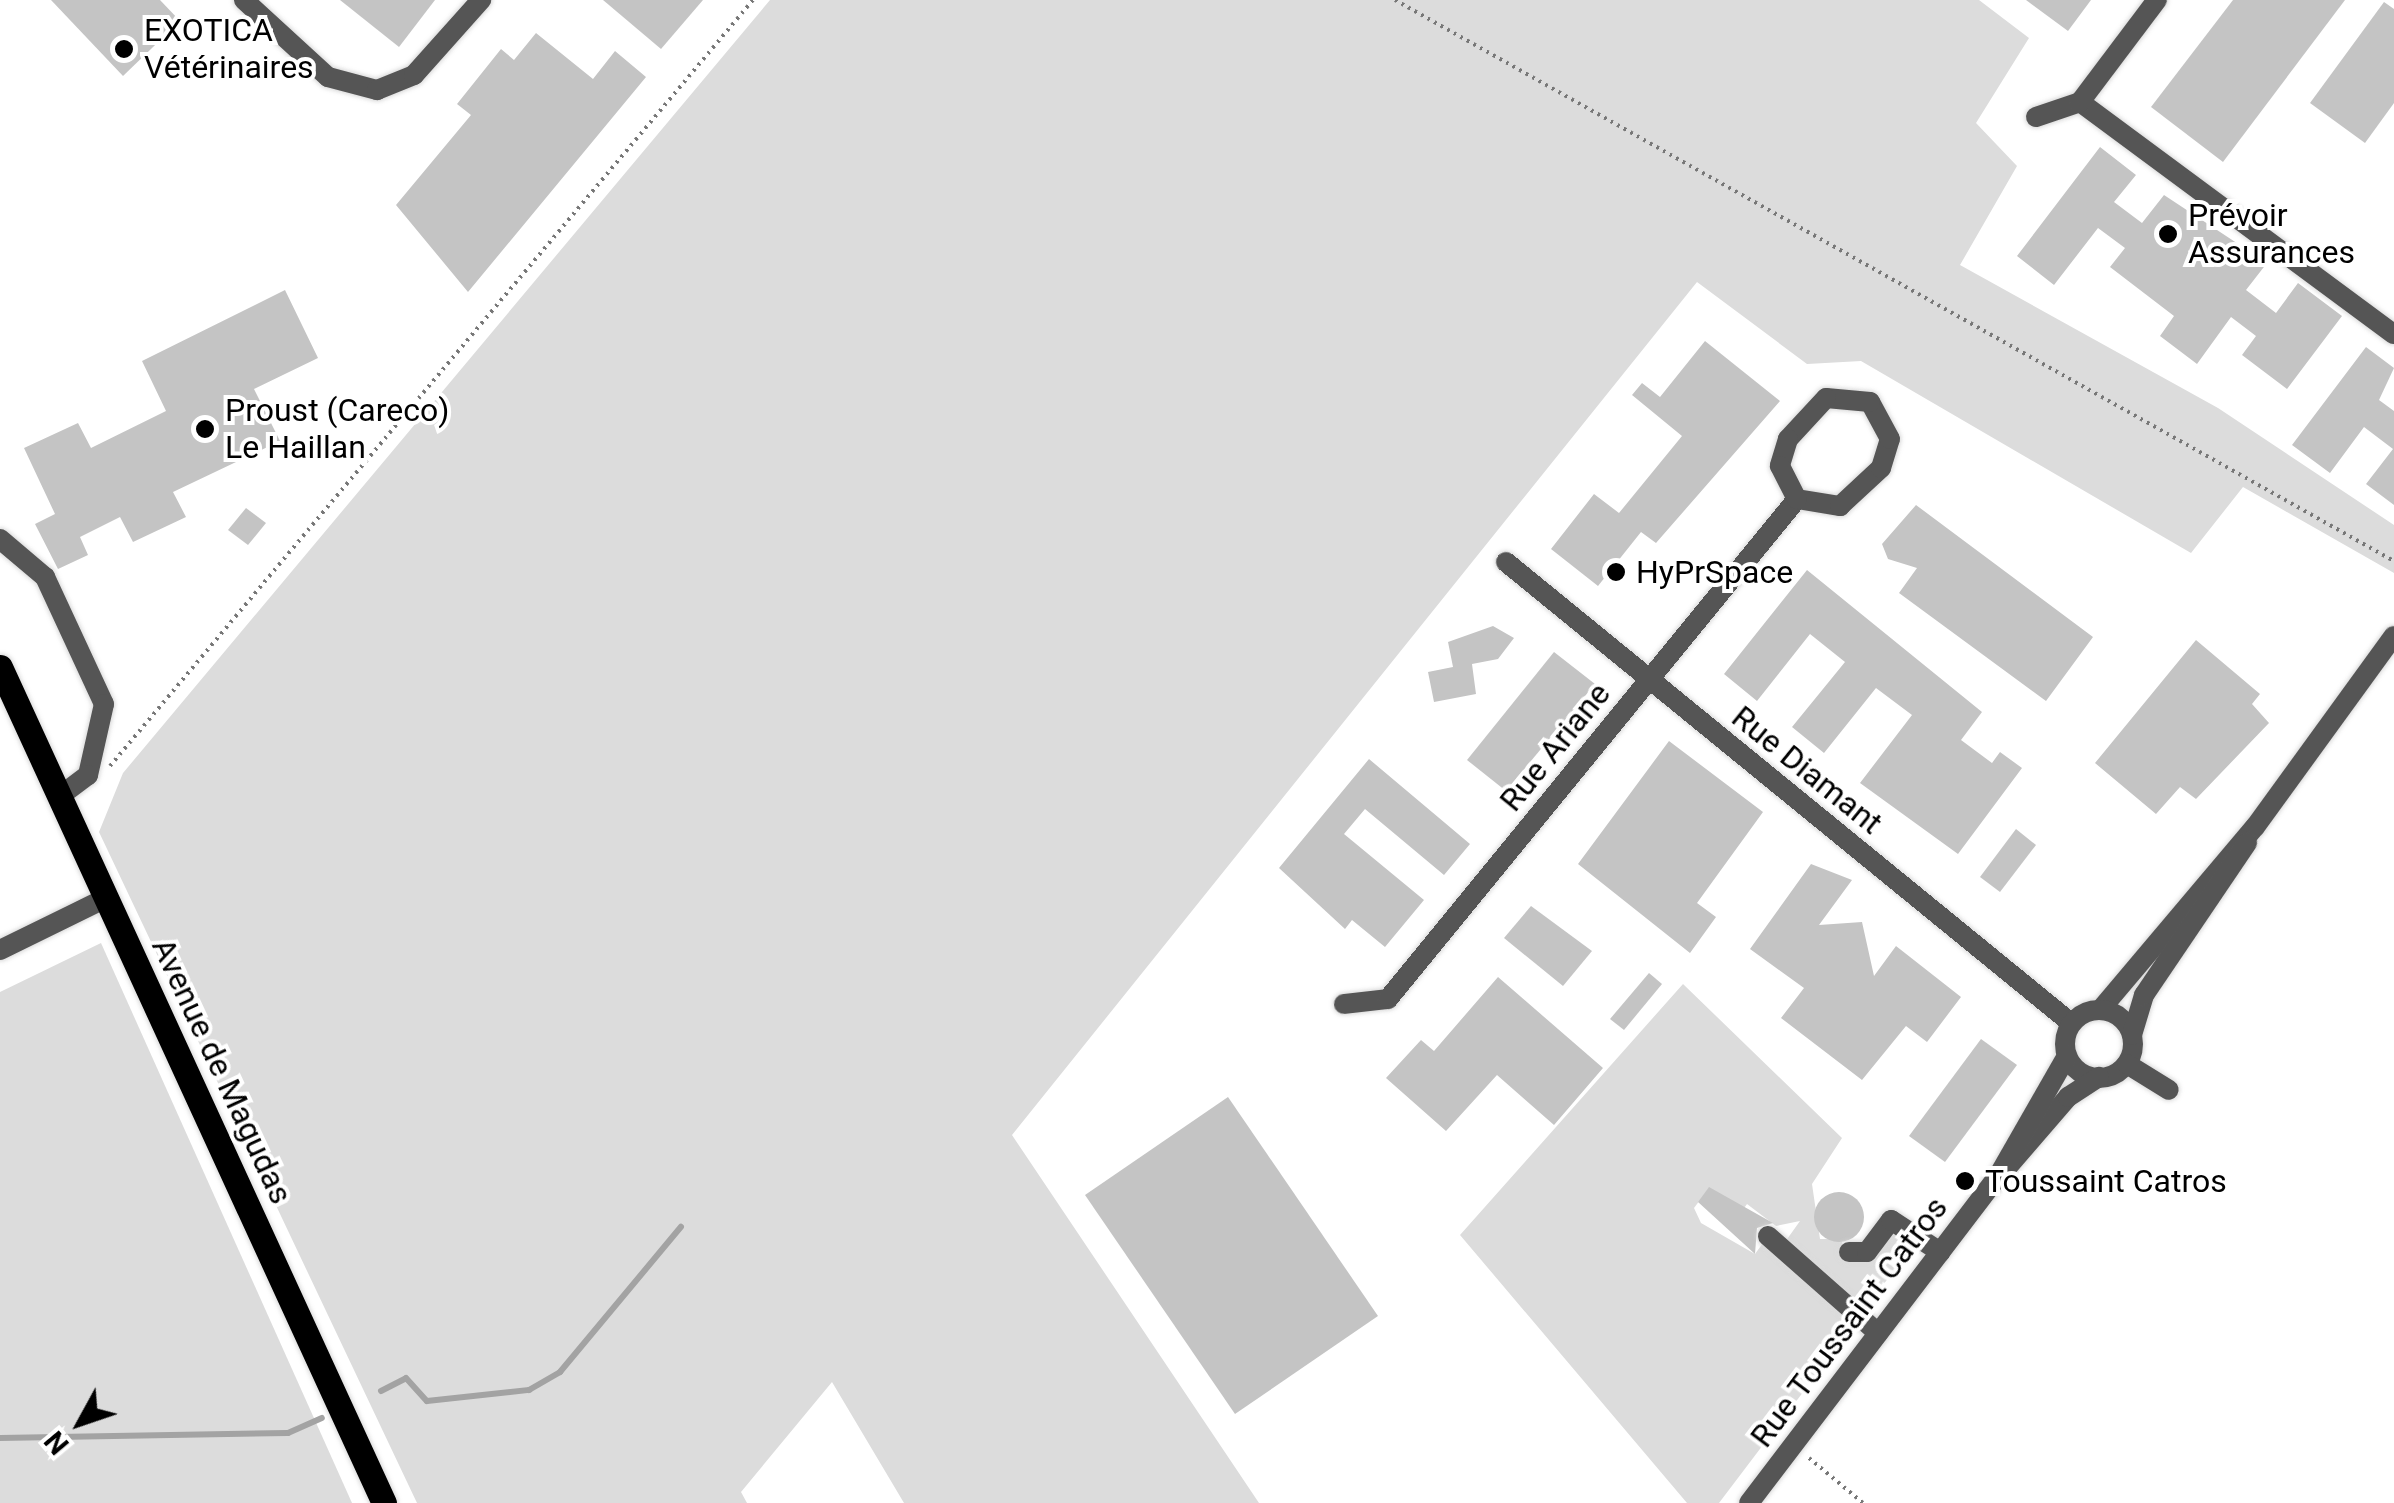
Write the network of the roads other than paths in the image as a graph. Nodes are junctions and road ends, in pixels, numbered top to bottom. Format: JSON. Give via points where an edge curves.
{"nodes":[{"id":1,"x":244,"y":0,"type":"edge"},
{"id":2,"x":480,"y":0,"type":"edge"},
{"id":3,"x":2156,"y":0,"type":"edge"},
{"id":4,"x":2080,"y":102,"type":"junction"},
{"id":5,"x":2036,"y":117,"type":"dead end"},
{"id":6,"x":2394,"y":334,"type":"edge"},
{"id":7,"x":1797,"y":499,"type":"junction"},
{"id":8,"x":0,"y":539,"type":"edge"},
{"id":9,"x":1506,"y":562,"type":"dead end"},
{"id":10,"x":2394,"y":636,"type":"edge"},
{"id":11,"x":0,"y":667,"type":"edge"},
{"id":12,"x":1649,"y":680,"type":"junction"},
{"id":13,"x":60,"y":796,"type":"junction"},
{"id":14,"x":2255,"y":828,"type":"junction"},
{"id":15,"x":106,"y":898,"type":"junction"},
{"id":16,"x":0,"y":950,"type":"edge"},
{"id":17,"x":1344,"y":1004,"type":"dead end"},
{"id":18,"x":2101,"y":1010,"type":"junction"},
{"id":19,"x":2072,"y":1024,"type":"junction"},
{"id":20,"x":2132,"y":1034,"type":"junction"},
{"id":21,"x":2067,"y":1056,"type":"junction"},
{"id":22,"x":2126,"y":1064,"type":"junction"},
{"id":23,"x":2099,"y":1078,"type":"junction"},
{"id":24,"x":2170,"y":1090,"type":"dead end"},
{"id":25,"x":1997,"y":1178,"type":"junction"},
{"id":26,"x":1768,"y":1236,"type":"dead end"},
{"id":27,"x":1849,"y":1252,"type":"dead end"},
{"id":28,"x":1940,"y":1252,"type":"junction"},
{"id":29,"x":1878,"y":1333,"type":"junction"},
{"id":30,"x":384,"y":1503,"type":"edge"},
{"id":31,"x":1749,"y":1503,"type":"edge"}],
"edges":[{"from":1,"to":2,"type":"street","via":[[328,76],[377,90],[414,75]]},
{"from":3,"to":4,"type":"street"},
{"from":4,"to":5,"type":"street"},
{"from":4,"to":6,"type":"street"},
{"from":7,"to":7,"type":"street","via":[[1780,466],[1788,439],[1826,398],[1870,402],[1890,439],[1880,468],[1840,506]]},
{"from":7,"to":12,"type":"street","name":"Rue Ariane"},
{"from":8,"to":13,"type":"street","via":[[44,576],[104,704],[88,776]]},
{"from":9,"to":12,"type":"street","name":"Rue Diamant"},
{"from":10,"to":14,"type":"street"},
{"from":11,"to":13,"type":"main road","name":"Avenue de Magudas"},
{"from":12,"to":17,"type":"street","name":"Rue Ariane","via":[[1388,999]]},
{"from":12,"to":19,"type":"street","name":"Rue Diamant"},
{"from":13,"to":15,"type":"main road","name":"Avenue de Magudas"},
{"from":14,"to":18,"type":"street"},
{"from":14,"to":20,"type":"street","via":[[2144,995]]},
{"from":15,"to":16,"type":"street"},
{"from":15,"to":30,"type":"main road","name":"Avenue de Magudas"},
{"from":18,"to":19,"type":"street"},
{"from":18,"to":20,"type":"street"},
{"from":19,"to":21,"type":"street"},
{"from":20,"to":22,"type":"street"},
{"from":21,"to":23,"type":"street"},
{"from":21,"to":25,"type":"street","name":"Rue Toussaint Catros"},
{"from":22,"to":23,"type":"street"},
{"from":22,"to":24,"type":"street"},
{"from":23,"to":25,"type":"street","name":"Rue Toussaint Catros","via":[[2068,1098]]},
{"from":25,"to":28,"type":"street","name":"Rue Toussaint Catros"},
{"from":26,"to":29,"type":"street"},
{"from":27,"to":28,"type":"street","via":[[1867,1252],[1892,1220]]},
{"from":28,"to":29,"type":"street","name":"Rue Toussaint Catros"},
{"from":29,"to":31,"type":"street","name":"Rue Toussaint Catros"}]}
